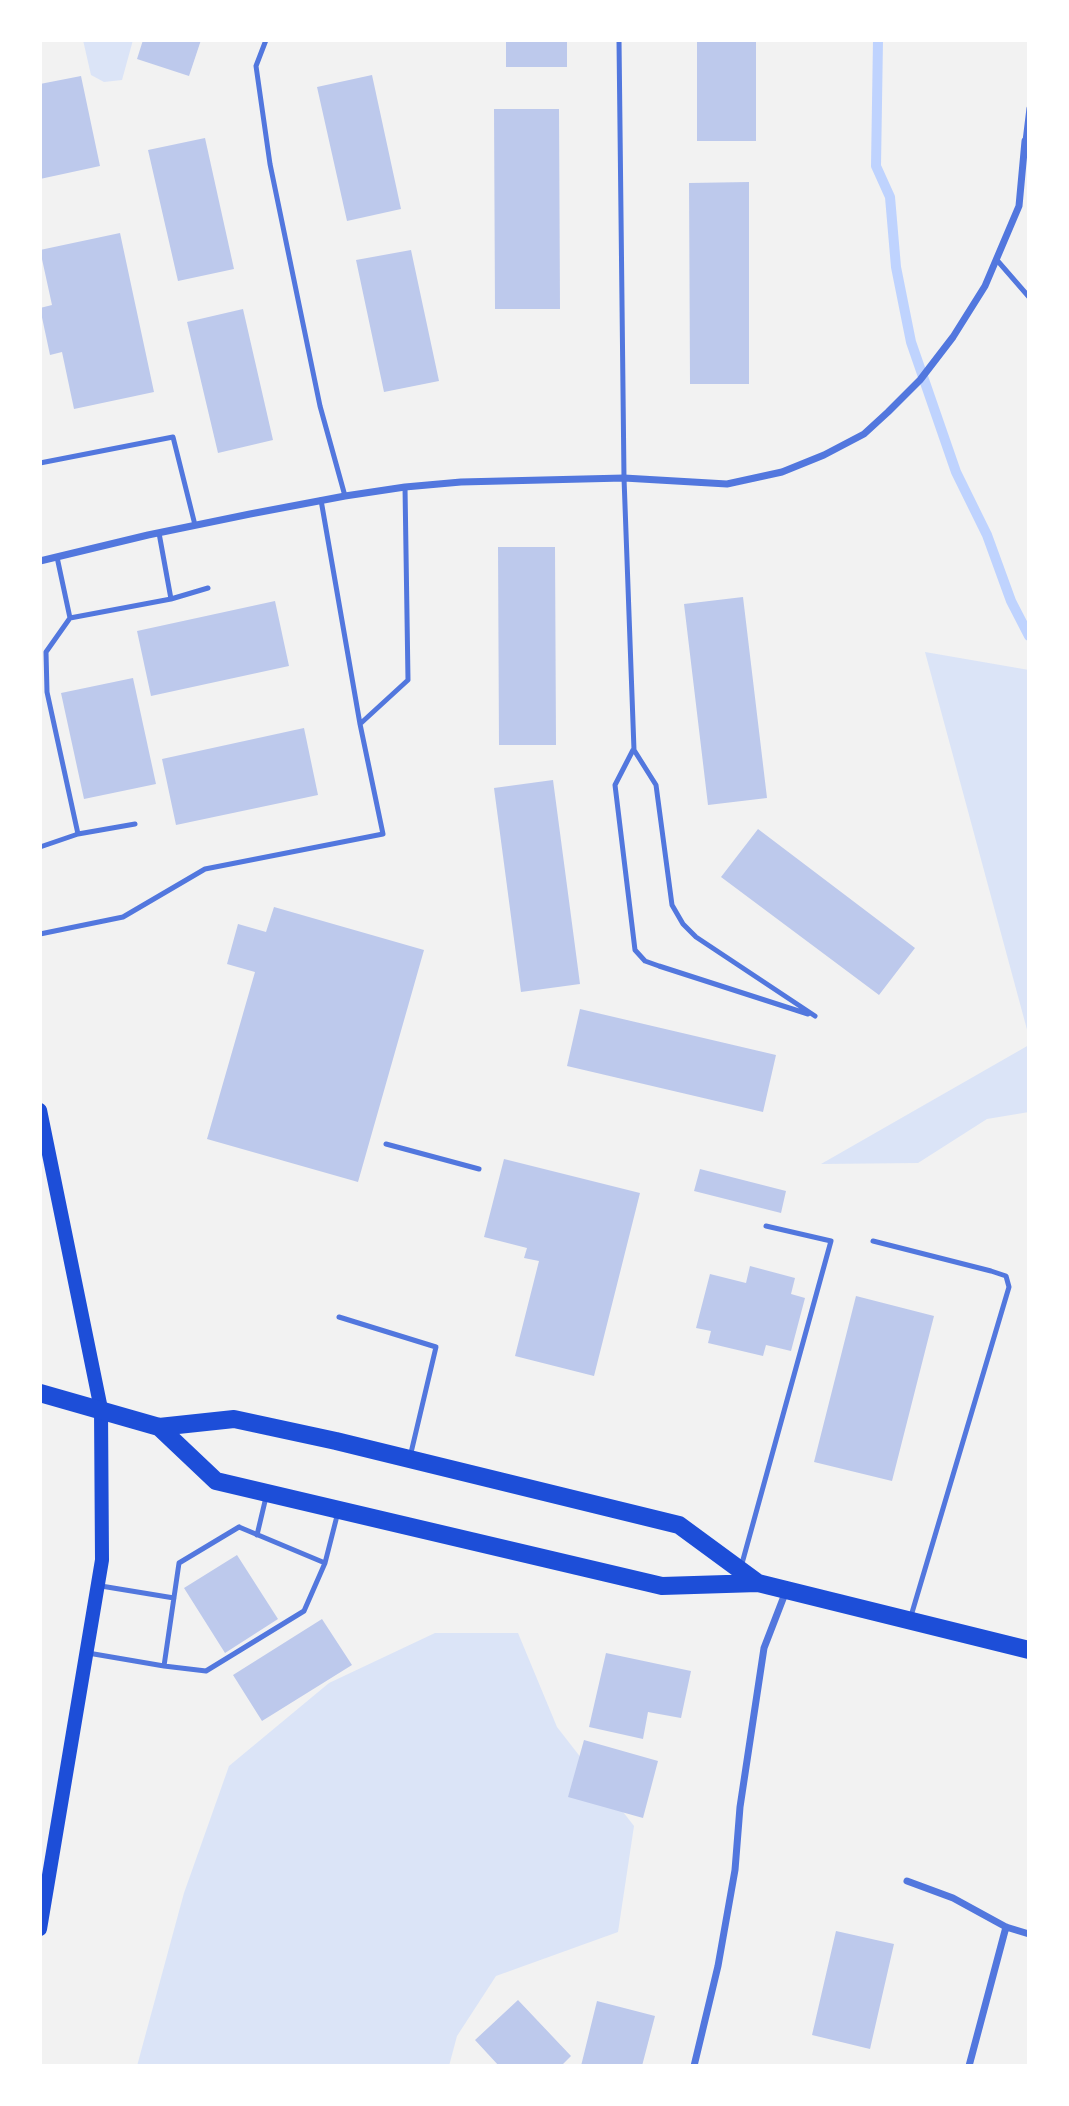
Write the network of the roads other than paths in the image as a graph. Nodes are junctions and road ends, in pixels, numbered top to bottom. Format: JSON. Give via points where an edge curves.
{"nodes":[{"id":1,"x":266,"y":40,"type":"edge"},
{"id":2,"x":619,"y":40,"type":"edge"},
{"id":3,"x":1029,"y":108,"type":"edge"},
{"id":4,"x":1024,"y":141,"type":"joint"},
{"id":5,"x":996,"y":259,"type":"junction"},
{"id":6,"x":1029,"y":297,"type":"edge"},
{"id":7,"x":40,"y":463,"type":"edge"},
{"id":8,"x":624,"y":478,"type":"junction"},
{"id":9,"x":405,"y":487,"type":"junction"},
{"id":10,"x":345,"y":496,"type":"junction"},
{"id":11,"x":321,"y":500,"type":"junction"},
{"id":12,"x":195,"y":525,"type":"junction"},
{"id":13,"x":159,"y":533,"type":"junction"},
{"id":14,"x":57,"y":557,"type":"junction"},
{"id":15,"x":40,"y":561,"type":"edge"},
{"id":16,"x":208,"y":589,"type":"dead end"},
{"id":17,"x":171,"y":599,"type":"junction"},
{"id":18,"x":70,"y":618,"type":"junction"},
{"id":19,"x":360,"y":724,"type":"junction"},
{"id":20,"x":634,"y":750,"type":"junction"},
{"id":21,"x":135,"y":824,"type":"dead end"},
{"id":22,"x":78,"y":834,"type":"junction"},
{"id":23,"x":40,"y":847,"type":"edge"},
{"id":24,"x":40,"y":934,"type":"edge"},
{"id":25,"x":40,"y":1110,"type":"edge"},
{"id":26,"x":386,"y":1144,"type":"dead end"},
{"id":27,"x":479,"y":1169,"type":"dead end"},
{"id":28,"x":766,"y":1226,"type":"dead end"},
{"id":29,"x":873,"y":1241,"type":"dead end"},
{"id":30,"x":339,"y":1317,"type":"dead end"},
{"id":31,"x":40,"y":1393,"type":"edge"},
{"id":32,"x":101,"y":1409,"type":"junction"},
{"id":33,"x":159,"y":1427,"type":"junction"},
{"id":34,"x":409,"y":1460,"type":"junction"},
{"id":35,"x":267,"y":1493,"type":"junction"},
{"id":36,"x":338,"y":1510,"type":"junction"},
{"id":37,"x":257,"y":1535,"type":"junction"},
{"id":38,"x":325,"y":1563,"type":"junction"},
{"id":39,"x":740,"y":1570,"type":"junction"},
{"id":40,"x":758,"y":1583,"type":"junction"},
{"id":41,"x":98,"y":1586,"type":"junction"},
{"id":42,"x":786,"y":1590,"type":"junction"},
{"id":43,"x":174,"y":1598,"type":"junction"},
{"id":44,"x":910,"y":1619,"type":"junction"},
{"id":45,"x":1029,"y":1650,"type":"edge"},
{"id":46,"x":87,"y":1653,"type":"junction"},
{"id":47,"x":164,"y":1666,"type":"junction"},
{"id":48,"x":907,"y":1881,"type":"dead end"},
{"id":49,"x":1006,"y":1927,"type":"junction"},
{"id":50,"x":40,"y":1929,"type":"edge"},
{"id":51,"x":1029,"y":1934,"type":"edge"},
{"id":52,"x":694,"y":2066,"type":"edge"},
{"id":53,"x":968,"y":2066,"type":"edge"}],
"edges":[{"from":1,"to":10,"type":"lane","via":[[256,66],[270,164],[320,406]]},
{"from":2,"to":8,"type":"lane"},
{"from":3,"to":4,"type":"lane"},
{"from":4,"to":5,"type":"street","via":[[1019,206]]},
{"from":5,"to":6,"type":"lane"},
{"from":5,"to":8,"type":"street","via":[[953,337],[920,380],[863,434],[782,472],[727,484]]},
{"from":7,"to":12,"type":"lane","via":[[173,437]]},
{"from":8,"to":9,"type":"street"},
{"from":8,"to":20,"type":"lane"},
{"from":9,"to":10,"type":"street"},
{"from":9,"to":19,"type":"lane","via":[[408,680]]},
{"from":10,"to":11,"type":"street"},
{"from":11,"to":12,"type":"street"},
{"from":11,"to":19,"type":"lane"},
{"from":12,"to":13,"type":"street"},
{"from":13,"to":14,"type":"street"},
{"from":13,"to":17,"type":"lane"},
{"from":14,"to":15,"type":"street"},
{"from":14,"to":18,"type":"lane"},
{"from":16,"to":17,"type":"lane"},
{"from":17,"to":18,"type":"lane"},
{"from":18,"to":22,"type":"lane","via":[[46,652],[47,692]]},
{"from":19,"to":24,"type":"lane","via":[[383,834],[205,869],[123,917]]},
{"from":20,"to":20,"type":"lane","via":[[656,785],[672,905],[683,924],[815,1016],[645,961],[635,950],[615,785]]},
{"from":21,"to":22,"type":"lane"},
{"from":22,"to":23,"type":"lane"},
{"from":25,"to":32,"type":"main road"},
{"from":26,"to":27,"type":"lane"},
{"from":28,"to":39,"type":"lane","via":[[831,1241]]},
{"from":29,"to":44,"type":"lane","via":[[1006,1276],[1009,1287]]},
{"from":30,"to":34,"type":"lane","via":[[436,1347]]},
{"from":31,"to":32,"type":"main road"},
{"from":32,"to":33,"type":"main road"},
{"from":32,"to":41,"type":"main road","via":[[102,1560]]},
{"from":33,"to":34,"type":"main road","via":[[234,1419]]},
{"from":33,"to":35,"type":"main road","via":[[216,1481]]},
{"from":34,"to":39,"type":"main road","via":[[679,1525]]},
{"from":35,"to":36,"type":"main road"},
{"from":35,"to":37,"type":"lane"},
{"from":36,"to":38,"type":"lane"},
{"from":36,"to":40,"type":"main road","via":[[662,1586]]},
{"from":37,"to":38,"type":"lane"},
{"from":37,"to":43,"type":"lane","via":[[239,1528],[178,1563]]},
{"from":38,"to":47,"type":"lane","via":[[304,1611],[206,1671]]},
{"from":39,"to":40,"type":"main road"},
{"from":40,"to":42,"type":"main road"},
{"from":41,"to":43,"type":"lane"},
{"from":41,"to":46,"type":"main road"},
{"from":42,"to":44,"type":"main road"},
{"from":42,"to":52,"type":"street","via":[[764,1648],[740,1807],[736,1870]]},
{"from":43,"to":47,"type":"lane"},
{"from":44,"to":45,"type":"main road"},
{"from":46,"to":47,"type":"lane"},
{"from":46,"to":50,"type":"main road"},
{"from":48,"to":49,"type":"street","via":[[953,1898]]},
{"from":49,"to":51,"type":"street"},
{"from":49,"to":53,"type":"street"}]}
